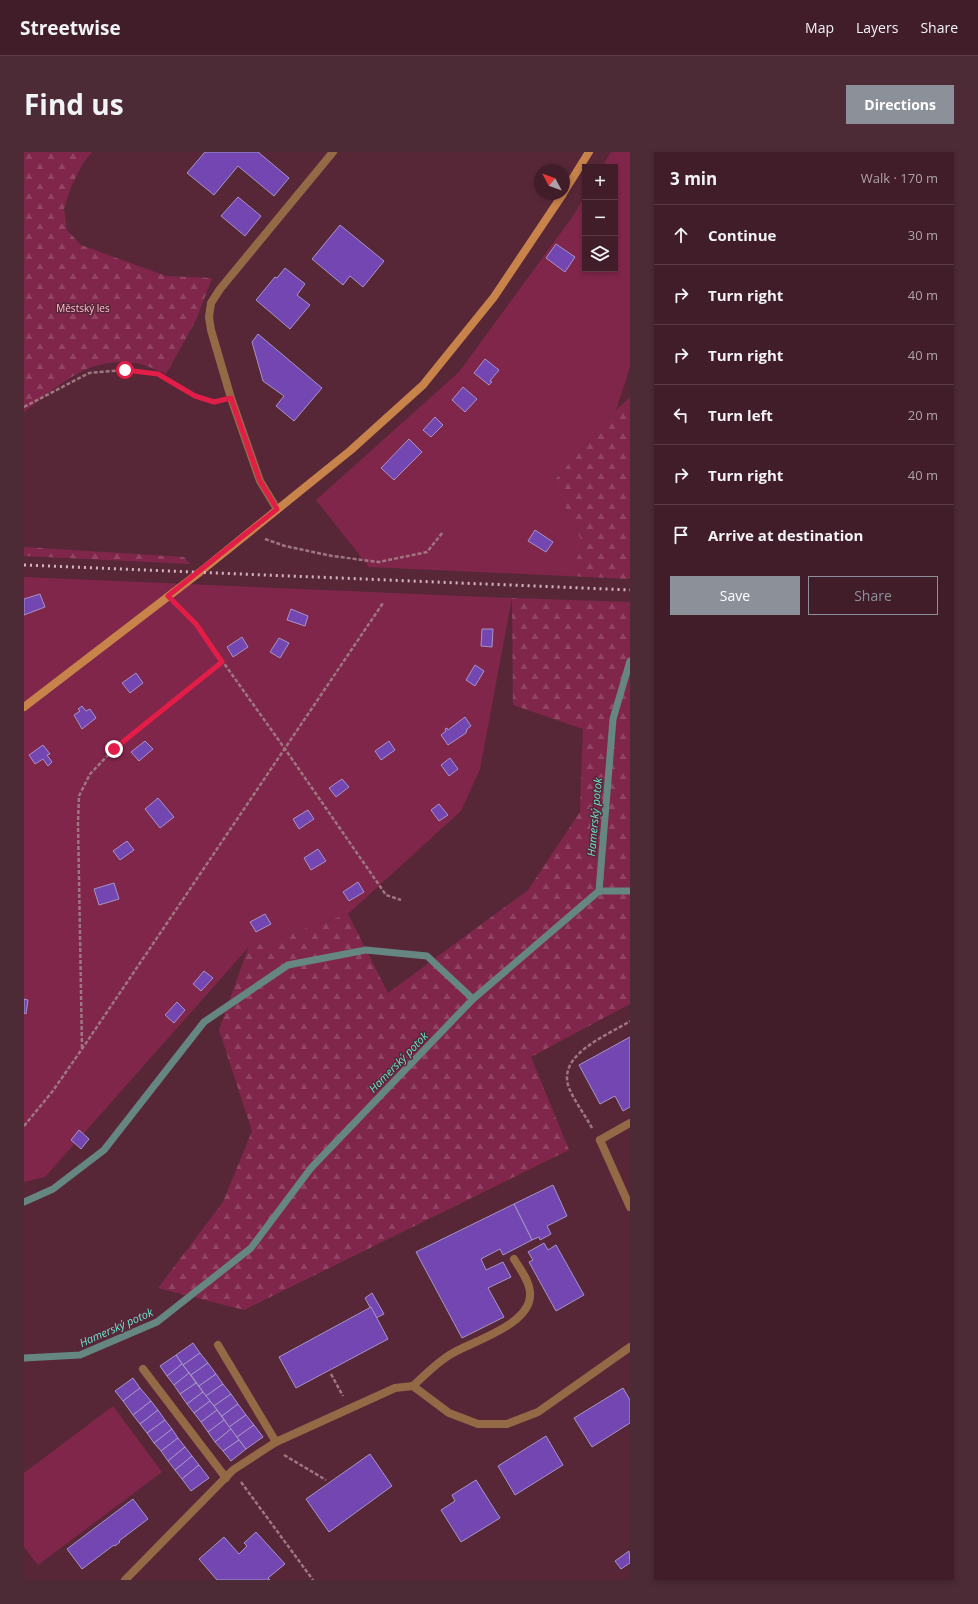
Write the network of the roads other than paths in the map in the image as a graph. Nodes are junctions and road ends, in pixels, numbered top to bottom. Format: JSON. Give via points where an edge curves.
{"nodes":[{"id":1,"x":332,"y":152,"type":"edge"},
{"id":2,"x":589,"y":152,"type":"edge"},
{"id":3,"x":570,"y":182,"type":"edge"},
{"id":4,"x":558,"y":200,"type":"edge"},
{"id":5,"x":277,"y":509,"type":"junction"},
{"id":6,"x":24,"y":707,"type":"edge"},
{"id":7,"x":630,"y":1123,"type":"edge"},
{"id":8,"x":630,"y":1207,"type":"edge"},
{"id":9,"x":514,"y":1259,"type":"dead end"},
{"id":10,"x":218,"y":1345,"type":"dead end"},
{"id":11,"x":630,"y":1347,"type":"edge"},
{"id":12,"x":143,"y":1368,"type":"dead end"},
{"id":13,"x":413,"y":1386,"type":"junction"},
{"id":14,"x":276,"y":1442,"type":"junction"},
{"id":15,"x":226,"y":1478,"type":"junction"},
{"id":16,"x":125,"y":1580,"type":"edge"}],
"edges":[{"from":1,"to":5,"type":"street","via":[[211,303],[211,330],[231,398],[260,481]]},
{"from":2,"to":3,"type":"street"},
{"from":4,"to":5,"type":"street","via":[[494,297],[423,385],[351,450]]},
{"from":5,"to":6,"type":"street"},
{"from":7,"to":8,"type":"street","via":[[600,1140]]},
{"from":9,"to":13,"type":"street","via":[[527,1280],[530,1292],[528,1305],[518,1318],[495,1333],[452,1353]]},
{"from":10,"to":14,"type":"street"},
{"from":11,"to":13,"type":"street","via":[[538,1412],[507,1424],[478,1424],[461,1418],[449,1413]]},
{"from":12,"to":15,"type":"street"},
{"from":13,"to":14,"type":"street","via":[[395,1388]]},
{"from":14,"to":15,"type":"street","via":[[233,1470]]},
{"from":15,"to":16,"type":"street"}]}
